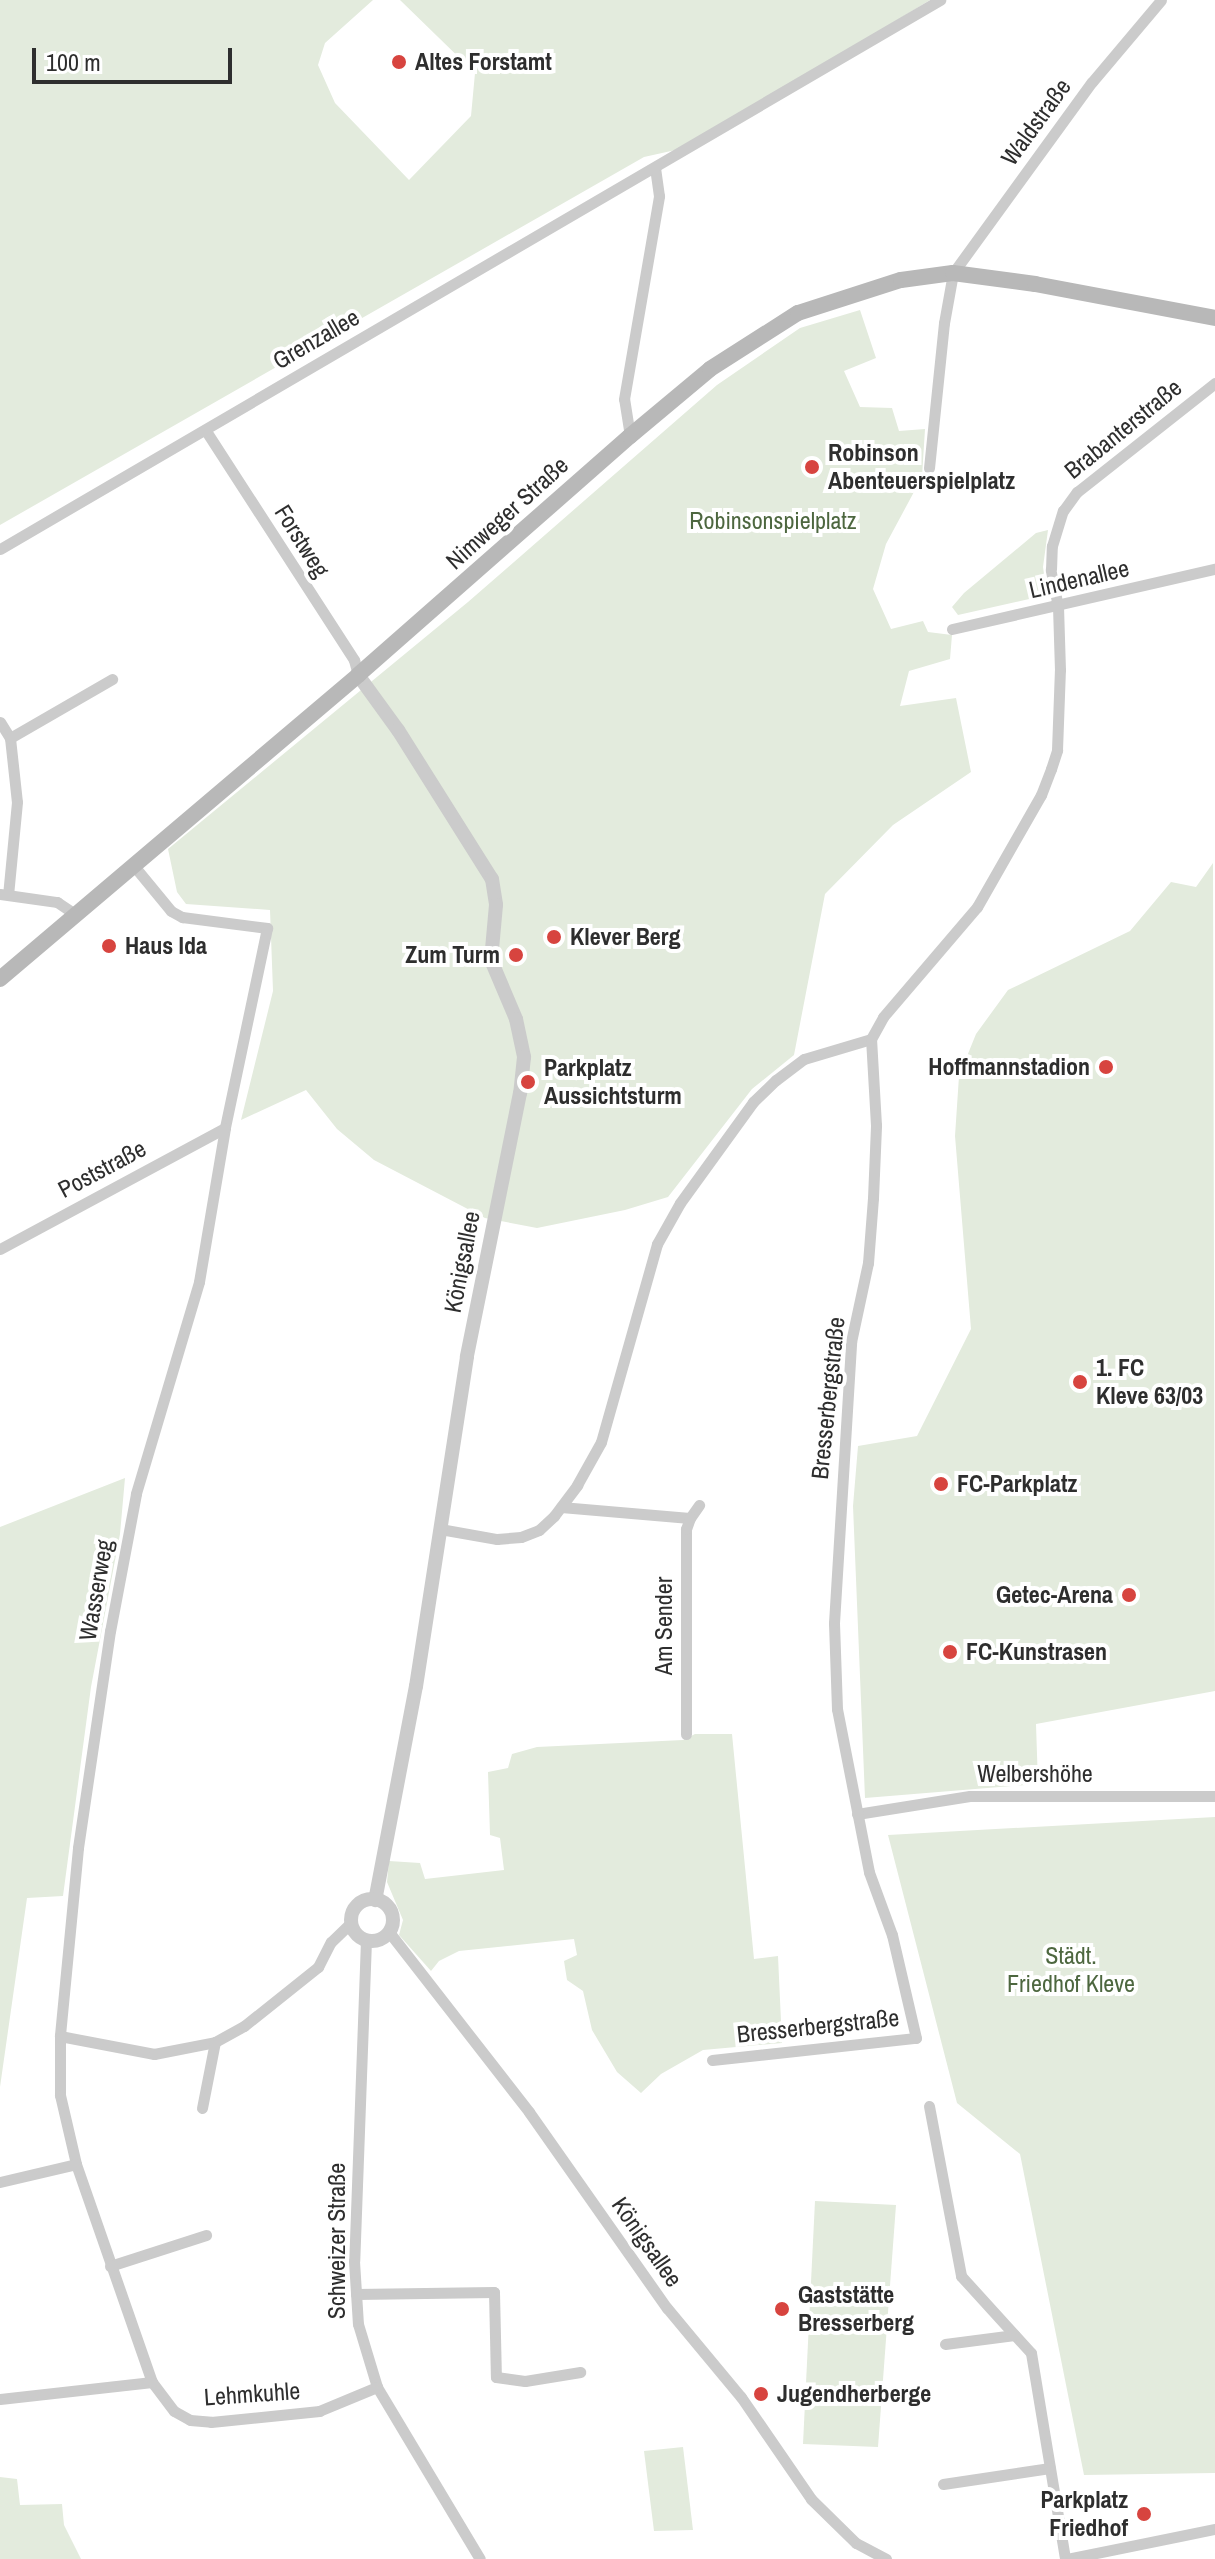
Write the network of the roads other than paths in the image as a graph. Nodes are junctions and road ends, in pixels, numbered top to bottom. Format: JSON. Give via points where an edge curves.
{"nodes":[{"id":1,"x":940,"y":0,"type":"edge"},
{"id":2,"x":1161,"y":0,"type":"edge"},
{"id":3,"x":655,"y":167,"type":"junction"},
{"id":4,"x":953,"y":273,"type":"junction"},
{"id":5,"x":1215,"y":318,"type":"edge"},
{"id":6,"x":1215,"y":383,"type":"edge"},
{"id":7,"x":206,"y":431,"type":"junction"},
{"id":8,"x":630,"y":436,"type":"junction"},
{"id":9,"x":929,"y":468,"type":"dead end"},
{"id":10,"x":0,"y":549,"type":"edge"},
{"id":11,"x":1215,"y":569,"type":"edge"},
{"id":12,"x":1058,"y":607,"type":"junction"},
{"id":13,"x":952,"y":629,"type":"dead end"},
{"id":14,"x":358,"y":675,"type":"junction"},
{"id":15,"x":112,"y":679,"type":"dead end"},
{"id":16,"x":0,"y":722,"type":"edge"},
{"id":17,"x":10,"y":738,"type":"junction"},
{"id":18,"x":134,"y":866,"type":"junction"},
{"id":19,"x":4,"y":894,"type":"edge"},
{"id":20,"x":76,"y":915,"type":"junction"},
{"id":21,"x":0,"y":979,"type":"edge"},
{"id":22,"x":871,"y":1039,"type":"junction"},
{"id":23,"x":225,"y":1128,"type":"junction"},
{"id":24,"x":0,"y":1249,"type":"edge"},
{"id":25,"x":699,"y":1505,"type":"dead end"},
{"id":26,"x":561,"y":1507,"type":"junction"},
{"id":27,"x":690,"y":1518,"type":"junction"},
{"id":28,"x":440,"y":1529,"type":"junction"},
{"id":29,"x":686,"y":1734,"type":"dead end"},
{"id":30,"x":1215,"y":1796,"type":"edge"},
{"id":31,"x":857,"y":1814,"type":"junction"},
{"id":32,"x":375,"y":1900,"type":"junction"},
{"id":33,"x":351,"y":1923,"type":"junction"},
{"id":34,"x":389,"y":1932,"type":"junction"},
{"id":35,"x":366,"y":1940,"type":"junction"},
{"id":36,"x":60,"y":2036,"type":"junction"},
{"id":37,"x":215,"y":2042,"type":"junction"},
{"id":38,"x":712,"y":2060,"type":"dead end"},
{"id":39,"x":929,"y":2106,"type":"dead end"},
{"id":40,"x":202,"y":2108,"type":"dead end"},
{"id":41,"x":76,"y":2164,"type":"junction"},
{"id":42,"x":0,"y":2182,"type":"edge"},
{"id":43,"x":206,"y":2235,"type":"dead end"},
{"id":44,"x":110,"y":2266,"type":"junction"},
{"id":45,"x":356,"y":2294,"type":"junction"},
{"id":46,"x":1014,"y":2335,"type":"junction"},
{"id":47,"x":945,"y":2344,"type":"dead end"},
{"id":48,"x":580,"y":2372,"type":"dead end"},
{"id":49,"x":152,"y":2382,"type":"junction"},
{"id":50,"x":377,"y":2387,"type":"junction"},
{"id":51,"x":0,"y":2399,"type":"edge"},
{"id":52,"x":1050,"y":2468,"type":"junction"},
{"id":53,"x":943,"y":2484,"type":"dead end"},
{"id":54,"x":1215,"y":2529,"type":"edge"},
{"id":55,"x":480,"y":2559,"type":"edge"},
{"id":56,"x":886,"y":2559,"type":"edge"},
{"id":57,"x":1066,"y":2559,"type":"edge"}],
"edges":[{"from":1,"to":3,"type":"street","name":"Grenzallee"},
{"from":2,"to":4,"type":"street","name":"Waldstraße","via":[[1092,82]]},
{"from":3,"to":7,"type":"street","name":"Grenzallee"},
{"from":3,"to":8,"type":"street","via":[[659,196],[624,399]]},
{"from":4,"to":5,"type":"main road","name":"Nimweger Straße"},
{"from":4,"to":8,"type":"main road","name":"Nimweger Straße","via":[[901,280],[798,313],[710,369]]},
{"from":4,"to":9,"type":"street"},
{"from":6,"to":12,"type":"street","name":"Brabanterstraße","via":[[1077,492],[1063,511],[1052,546]]},
{"from":7,"to":10,"type":"street","name":"Grenzallee"},
{"from":7,"to":14,"type":"street","name":"Forstweg","via":[[354,660]]},
{"from":8,"to":14,"type":"main road","name":"Nimweger Straße"},
{"from":11,"to":12,"type":"street","name":"Lindenallee"},
{"from":12,"to":13,"type":"street","name":"Lindenallee"},
{"from":12,"to":22,"type":"street","via":[[1059,729],[1041,795],[977,907],[883,1017]]},
{"from":14,"to":18,"type":"main road","name":"Nimweger Straße"},
{"from":14,"to":28,"type":"street","name":"Königsallee","via":[[492,879],[496,905],[491,960],[523,1041],[522,1079],[467,1357]]},
{"from":15,"to":17,"type":"street"},
{"from":16,"to":17,"type":"street"},
{"from":17,"to":19,"type":"street","via":[[17,802]]},
{"from":18,"to":20,"type":"main road","name":"Nimweger Straße"},
{"from":18,"to":23,"type":"street","name":"Wasserweg","via":[[182,917],[267,928]]},
{"from":19,"to":20,"type":"street","via":[[57,902]]},
{"from":20,"to":21,"type":"main road","name":"Nimweger Straße"},
{"from":22,"to":26,"type":"street","via":[[804,1059],[776,1080],[753,1102],[680,1203],[657,1244],[601,1442]]},
{"from":22,"to":31,"type":"street","name":"Bresserbergstraße","via":[[873,1198],[868,1263],[851,1342],[834,1623],[837,1709]]},
{"from":23,"to":24,"type":"street","name":"Poststraße"},
{"from":23,"to":36,"type":"street","name":"Wasserweg","via":[[199,1282],[139,1481],[115,1604],[78,1848]]},
{"from":25,"to":27,"type":"street","name":"Am Sender"},
{"from":26,"to":27,"type":"street"},
{"from":26,"to":28,"type":"street","via":[[539,1530],[521,1537],[497,1539]]},
{"from":27,"to":29,"type":"street","name":"Am Sender"},
{"from":28,"to":32,"type":"street","name":"Königsallee"},
{"from":30,"to":31,"type":"street","name":"Welbershöhe","via":[[970,1796]]},
{"from":31,"to":38,"type":"street","name":"Bresserbergstraße","via":[[916,2038]]},
{"from":32,"to":33,"type":"street","via":[[355,1907]]},
{"from":32,"to":34,"type":"street","name":"Königsallee","via":[[383,1902],[392,1916]]},
{"from":33,"to":35,"type":"street"},
{"from":33,"to":37,"type":"street","via":[[331,1942],[318,1967],[244,2026]]},
{"from":34,"to":35,"type":"street"},
{"from":34,"to":56,"type":"street","name":"Königsallee","via":[[529,2112],[811,2499],[856,2543]]},
{"from":35,"to":45,"type":"street","name":"Schweizer Straße"},
{"from":36,"to":37,"type":"street","via":[[154,2054]]},
{"from":36,"to":41,"type":"street","name":"Wasserweg","via":[[60,2095]]},
{"from":37,"to":40,"type":"street"},
{"from":39,"to":46,"type":"street","via":[[961,2276]]},
{"from":41,"to":42,"type":"street"},
{"from":41,"to":44,"type":"street","name":"Wasserweg"},
{"from":43,"to":44,"type":"street"},
{"from":44,"to":49,"type":"street","name":"Wasserweg"},
{"from":45,"to":48,"type":"street","via":[[494,2292],[496,2377],[525,2381]]},
{"from":45,"to":50,"type":"street","name":"Schweizer Straße","via":[[365,2356]]},
{"from":46,"to":47,"type":"street"},
{"from":46,"to":52,"type":"street","via":[[1031,2353]]},
{"from":49,"to":50,"type":"street","name":"Lehmkuhle","via":[[174,2411],[190,2420],[211,2422],[319,2411]]},
{"from":49,"to":51,"type":"street"},
{"from":50,"to":55,"type":"street","name":"Schweizer Straße"},
{"from":52,"to":53,"type":"street"},
{"from":52,"to":57,"type":"street"},
{"from":54,"to":57,"type":"street"}]}
